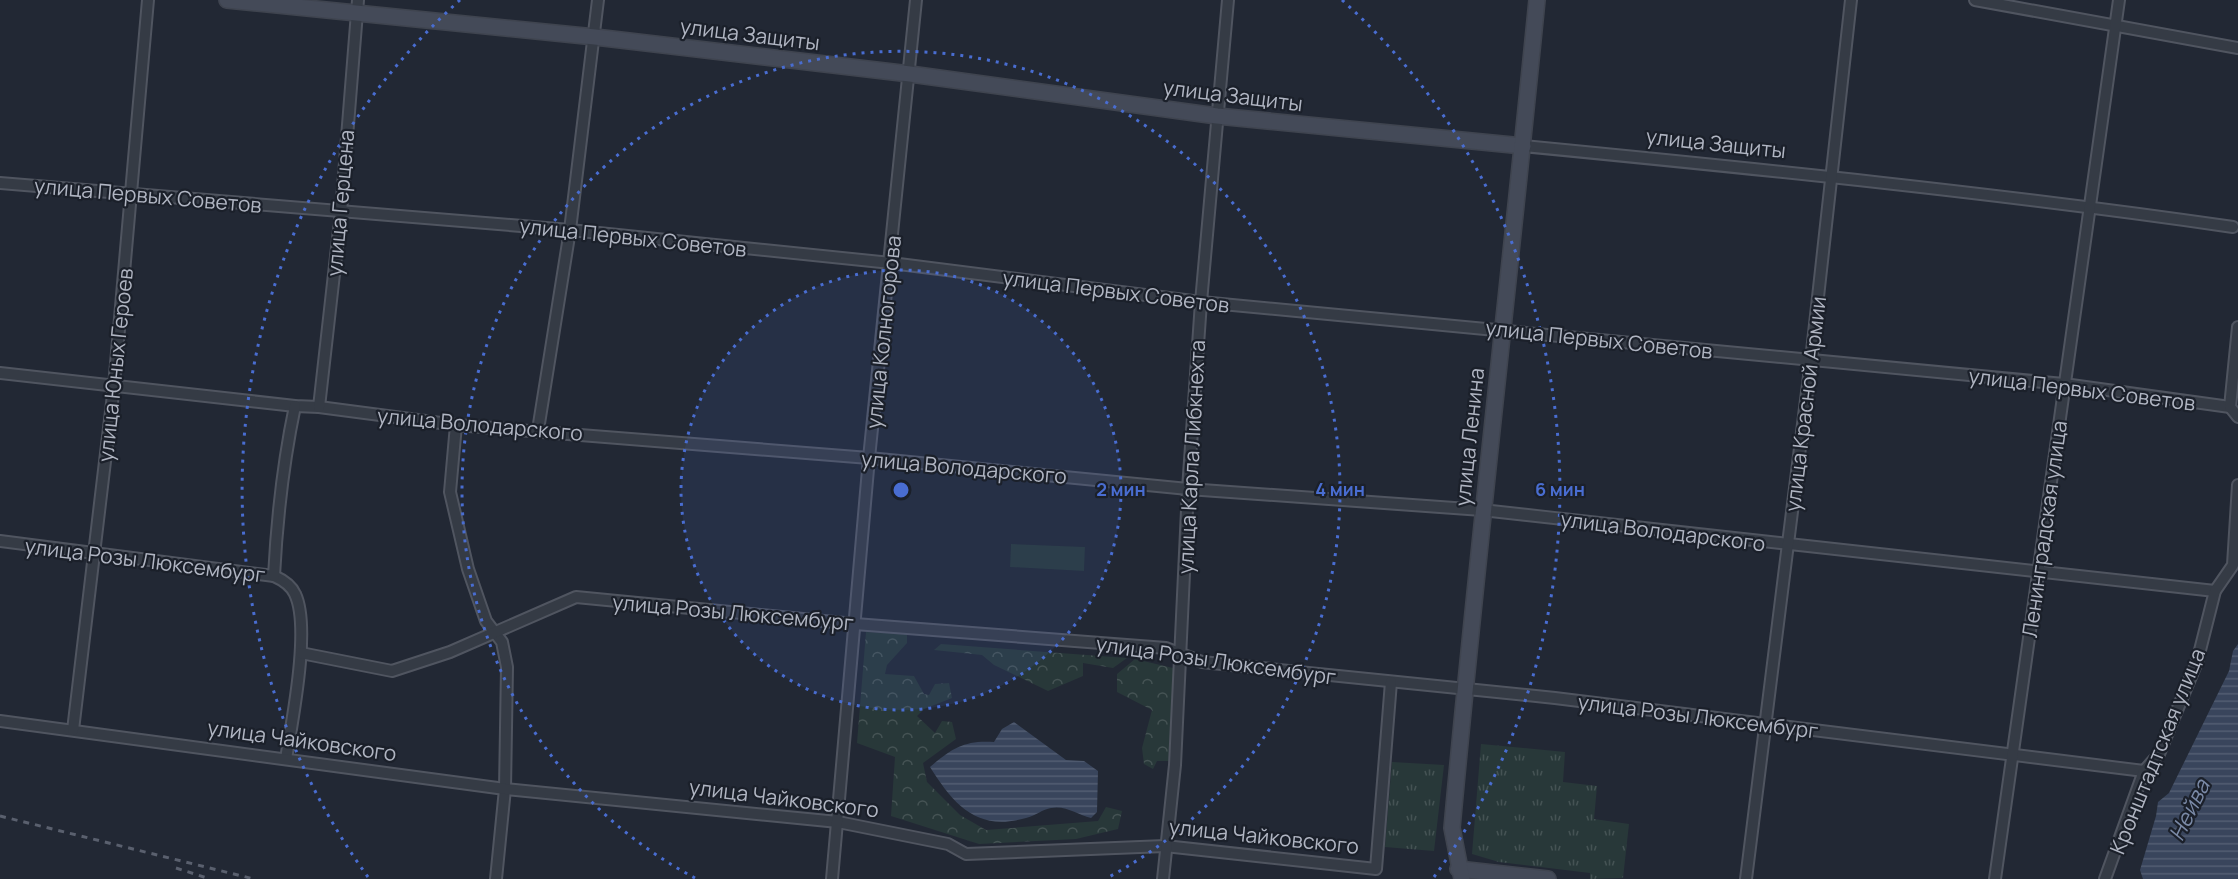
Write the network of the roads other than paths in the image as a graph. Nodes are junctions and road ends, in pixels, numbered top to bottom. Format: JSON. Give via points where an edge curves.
{"nodes":[{"id":1,"x":148,"y":0,"type":"edge"},
{"id":2,"x":227,"y":0,"type":"edge"},
{"id":3,"x":598,"y":0,"type":"edge"},
{"id":4,"x":916,"y":0,"type":"edge"},
{"id":5,"x":1228,"y":0,"type":"edge"},
{"id":6,"x":1537,"y":0,"type":"edge"},
{"id":7,"x":1851,"y":0,"type":"edge"},
{"id":8,"x":1975,"y":0,"type":"edge"},
{"id":9,"x":2120,"y":0,"type":"edge"},
{"id":10,"x":357,"y":6,"type":"edge"},
{"id":11,"x":2116,"y":27,"type":"junction"},
{"id":12,"x":595,"y":37,"type":"junction"},
{"id":13,"x":2238,"y":48,"type":"edge"},
{"id":14,"x":910,"y":74,"type":"junction"},
{"id":15,"x":1217,"y":116,"type":"junction"},
{"id":16,"x":1523,"y":146,"type":"junction"},
{"id":17,"x":1832,"y":176,"type":"junction"},
{"id":18,"x":0,"y":183,"type":"edge"},
{"id":19,"x":131,"y":193,"type":"junction"},
{"id":20,"x":2089,"y":206,"type":"junction"},
{"id":21,"x":341,"y":213,"type":"junction"},
{"id":22,"x":2234,"y":227,"type":"dead end"},
{"id":23,"x":570,"y":230,"type":"junction"},
{"id":24,"x":891,"y":263,"type":"junction"},
{"id":25,"x":1201,"y":302,"type":"junction"},
{"id":26,"x":2238,"y":327,"type":"edge"},
{"id":27,"x":1503,"y":329,"type":"junction"},
{"id":28,"x":1811,"y":360,"type":"junction"},
{"id":29,"x":0,"y":373,"type":"edge"},
{"id":30,"x":2064,"y":384,"type":"junction"},
{"id":31,"x":114,"y":386,"type":"junction"},
{"id":32,"x":295,"y":406,"type":"junction"},
{"id":33,"x":319,"y":407,"type":"junction"},
{"id":34,"x":2230,"y":407,"type":"junction"},
{"id":35,"x":2238,"y":417,"type":"edge"},
{"id":36,"x":456,"y":425,"type":"junction"},
{"id":37,"x":538,"y":430,"type":"junction"},
{"id":38,"x":869,"y":458,"type":"junction"},
{"id":39,"x":2238,"y":484,"type":"edge"},
{"id":40,"x":1188,"y":489,"type":"junction"},
{"id":41,"x":1482,"y":510,"type":"junction"},
{"id":42,"x":0,"y":541,"type":"edge"},
{"id":43,"x":1787,"y":545,"type":"junction"},
{"id":44,"x":94,"y":552,"type":"junction"},
{"id":45,"x":2039,"y":571,"type":"junction"},
{"id":46,"x":274,"y":576,"type":"junction"},
{"id":47,"x":2215,"y":591,"type":"junction"},
{"id":48,"x":855,"y":624,"type":"junction"},
{"id":49,"x":497,"y":632,"type":"junction"},
{"id":50,"x":301,"y":653,"type":"junction"},
{"id":51,"x":1180,"y":654,"type":"junction"},
{"id":52,"x":1391,"y":682,"type":"junction"},
{"id":53,"x":1464,"y":689,"type":"junction"},
{"id":54,"x":0,"y":721,"type":"edge"},
{"id":55,"x":1766,"y":726,"type":"junction"},
{"id":56,"x":73,"y":730,"type":"junction"},
{"id":57,"x":2012,"y":754,"type":"junction"},
{"id":58,"x":286,"y":759,"type":"junction"},
{"id":59,"x":2144,"y":771,"type":"junction"},
{"id":60,"x":505,"y":789,"type":"junction"},
{"id":61,"x":838,"y":822,"type":"junction"},
{"id":62,"x":1165,"y":846,"type":"junction"},
{"id":63,"x":1460,"y":874,"type":"edge"},
{"id":64,"x":1522,"y":875,"type":"junction"},
{"id":65,"x":496,"y":879,"type":"edge"},
{"id":66,"x":831,"y":879,"type":"edge"},
{"id":67,"x":1163,"y":879,"type":"edge"},
{"id":68,"x":1494,"y":879,"type":"edge"},
{"id":69,"x":1548,"y":879,"type":"edge"},
{"id":70,"x":1746,"y":879,"type":"edge"},
{"id":71,"x":1995,"y":879,"type":"edge"},
{"id":72,"x":2104,"y":879,"type":"edge"}],
"edges":[{"from":1,"to":19,"type":"street","name":"улица Юных Героев"},
{"from":2,"to":10,"type":"street","name":"улица Защиты"},
{"from":3,"to":12,"type":"street"},
{"from":4,"to":14,"type":"street","name":"улица Колногорова"},
{"from":5,"to":15,"type":"street","name":"улица Карла Либкнехта"},
{"from":6,"to":16,"type":"street","name":"улица Ленина"},
{"from":7,"to":17,"type":"street","name":"улица Красной Армии"},
{"from":8,"to":11,"type":"street"},
{"from":9,"to":11,"type":"street","name":"Ленинградская улица"},
{"from":10,"to":12,"type":"street","name":"улица Защиты"},
{"from":10,"to":21,"type":"street","name":"улица Герцена"},
{"from":11,"to":13,"type":"street"},
{"from":11,"to":20,"type":"street","name":"Ленинградская улица"},
{"from":12,"to":14,"type":"street","name":"улица Защиты"},
{"from":12,"to":23,"type":"street"},
{"from":14,"to":15,"type":"street","name":"улица Защиты"},
{"from":14,"to":24,"type":"street","name":"улица Колногорова"},
{"from":15,"to":16,"type":"street","name":"улица Защиты"},
{"from":15,"to":25,"type":"street","name":"улица Карла Либкнехта"},
{"from":16,"to":17,"type":"street","name":"улица Защиты"},
{"from":16,"to":27,"type":"street","name":"улица Ленина"},
{"from":17,"to":20,"type":"street","name":"улица Защиты"},
{"from":17,"to":28,"type":"street","name":"улица Красной Армии"},
{"from":18,"to":19,"type":"street","name":"улица Первых Советов"},
{"from":19,"to":21,"type":"street","name":"улица Первых Советов"},
{"from":19,"to":31,"type":"street","name":"улица Юных Героев"},
{"from":20,"to":22,"type":"street","name":"улица Защиты"},
{"from":20,"to":30,"type":"street","name":"Ленинградская улица"},
{"from":21,"to":23,"type":"street","name":"улица Первых Советов"},
{"from":21,"to":33,"type":"street","name":"улица Герцена"},
{"from":23,"to":24,"type":"street","name":"улица Первых Советов"},
{"from":23,"to":37,"type":"street"},
{"from":24,"to":25,"type":"street","name":"улица Первых Советов"},
{"from":24,"to":38,"type":"street","name":"улица Колногорова"},
{"from":25,"to":27,"type":"street","name":"улица Первых Советов"},
{"from":25,"to":40,"type":"street","name":"улица Карла Либкнехта"},
{"from":26,"to":34,"type":"street"},
{"from":27,"to":28,"type":"street","name":"улица Первых Советов"},
{"from":27,"to":41,"type":"street","name":"улица Ленина"},
{"from":28,"to":30,"type":"street","name":"улица Первых Советов"},
{"from":28,"to":43,"type":"street","name":"улица Красной Армии"},
{"from":29,"to":31,"type":"street","name":"улица Володарского"},
{"from":30,"to":34,"type":"street","name":"улица Первых Советов"},
{"from":30,"to":45,"type":"street","name":"Ленинградская улица"},
{"from":31,"to":32,"type":"street","name":"улица Володарского"},
{"from":31,"to":44,"type":"street","name":"улица Юных Героев"},
{"from":32,"to":33,"type":"street","name":"улица Володарского"},
{"from":32,"to":46,"type":"street","via":[[286,441]]},
{"from":33,"to":36,"type":"street","name":"улица Володарского"},
{"from":34,"to":35,"type":"street"},
{"from":36,"to":37,"type":"street","name":"улица Володарского"},
{"from":36,"to":49,"type":"street","via":[[450,492],[468,569],[486,621]]},
{"from":37,"to":38,"type":"street","name":"улица Володарского"},
{"from":38,"to":40,"type":"street","name":"улица Володарского"},
{"from":38,"to":48,"type":"street","name":"улица Колногорова"},
{"from":39,"to":47,"type":"street","name":"Кронштадтская улица","via":[[2233,565]]},
{"from":40,"to":41,"type":"street","name":"улица Володарского"},
{"from":40,"to":51,"type":"street","name":"улица Карла Либкнехта"},
{"from":41,"to":43,"type":"street","name":"улица Володарского"},
{"from":41,"to":53,"type":"street","name":"улица Ленина"},
{"from":42,"to":44,"type":"street","name":"улица Розы Люксембург"},
{"from":43,"to":45,"type":"street","name":"улица Володарского"},
{"from":43,"to":55,"type":"street","name":"улица Красной Армии"},
{"from":44,"to":46,"type":"street","name":"улица Розы Люксембург"},
{"from":44,"to":56,"type":"street","name":"улица Юных Героев"},
{"from":45,"to":47,"type":"street","name":"улица Володарского"},
{"from":45,"to":57,"type":"street","name":"Ленинградская улица"},
{"from":46,"to":50,"type":"street","name":"улица Розы Люксембург","via":[[288,584],[298,602]]},
{"from":47,"to":59,"type":"street","name":"Кронштадтская улица","via":[[2197,662],[2159,754]]},
{"from":48,"to":49,"type":"street","name":"улица Розы Люксембург","via":[[576,597]]},
{"from":48,"to":51,"type":"street","name":"улица Розы Люксембург","via":[[1166,648]]},
{"from":48,"to":61,"type":"street","name":"улица Колногорова"},
{"from":49,"to":50,"type":"street","name":"улица Розы Люксембург","via":[[392,671]]},
{"from":49,"to":60,"type":"street","via":[[507,667]]},
{"from":50,"to":58,"type":"street"},
{"from":51,"to":52,"type":"street","name":"улица Розы Люксембург","via":[[1202,662]]},
{"from":51,"to":62,"type":"street","name":"улица Карла Либкнехта","via":[[1175,765]]},
{"from":52,"to":53,"type":"street","name":"улица Розы Люксембург"},
{"from":52,"to":62,"type":"street","name":"улица Чайковского","via":[[1376,869]]},
{"from":53,"to":55,"type":"street","name":"улица Розы Люксембург"},
{"from":53,"to":63,"type":"street","name":"улица Ленина","via":[[1452,828]]},
{"from":54,"to":56,"type":"street","name":"улица Чайковского"},
{"from":55,"to":57,"type":"street","name":"улица Розы Люксембург"},
{"from":55,"to":70,"type":"street","name":"улица Красной Армии"},
{"from":56,"to":58,"type":"street","name":"улица Чайковского"},
{"from":57,"to":59,"type":"street","name":"улица Розы Люксембург"},
{"from":57,"to":71,"type":"street","name":"Ленинградская улица"},
{"from":58,"to":60,"type":"street","name":"улица Чайковского"},
{"from":59,"to":72,"type":"street","name":"Кронштадтская улица"},
{"from":60,"to":61,"type":"street","name":"улица Чайковского"},
{"from":60,"to":65,"type":"street"},
{"from":61,"to":62,"type":"street","name":"улица Чайковского","via":[[948,844],[966,854]]},
{"from":61,"to":66,"type":"street","name":"улица Колногорова"},
{"from":62,"to":67,"type":"street","name":"улица Карла Либкнехта"},
{"from":63,"to":64,"type":"street"},
{"from":64,"to":68,"type":"street"},
{"from":64,"to":69,"type":"street"}]}
